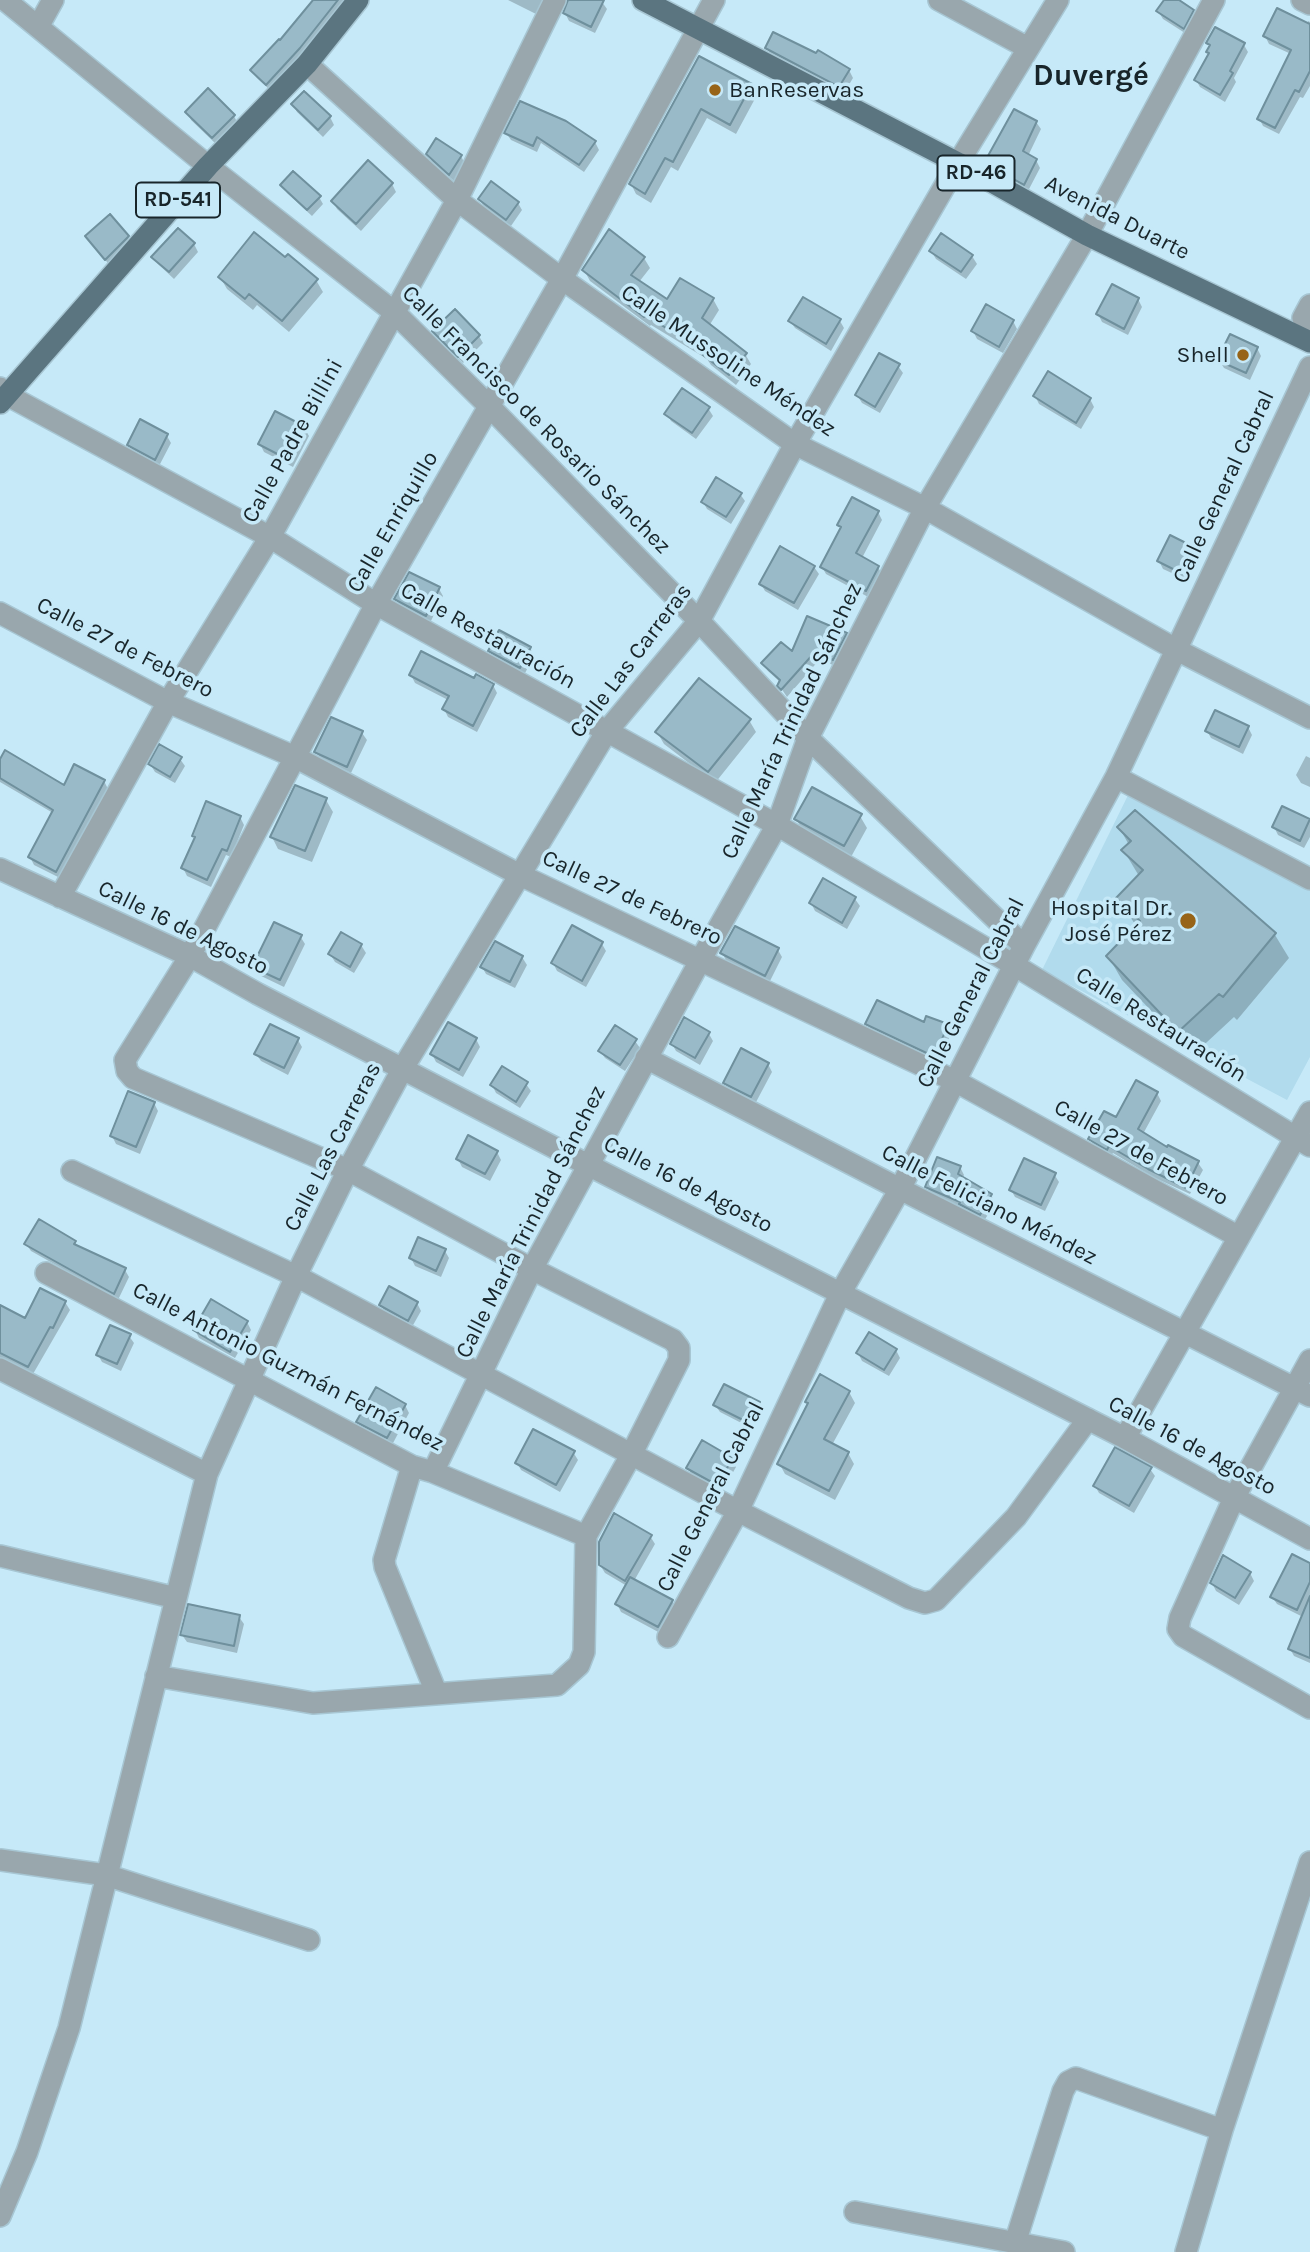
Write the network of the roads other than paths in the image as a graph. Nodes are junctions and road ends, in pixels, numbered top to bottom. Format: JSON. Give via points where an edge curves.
{"nodes":[{"id":1,"x":5,"y":0,"type":"edge"},
{"id":2,"x":53,"y":0,"type":"edge"},
{"id":3,"x":358,"y":0,"type":"edge"},
{"id":4,"x":555,"y":0,"type":"edge"},
{"id":5,"x":643,"y":0,"type":"edge"},
{"id":6,"x":714,"y":0,"type":"edge"},
{"id":7,"x":939,"y":0,"type":"edge"},
{"id":8,"x":1058,"y":0,"type":"edge"},
{"id":9,"x":1214,"y":0,"type":"edge"},
{"id":10,"x":1302,"y":0,"type":"edge"},
{"id":11,"x":1310,"y":4,"type":"edge"},
{"id":12,"x":37,"y":27,"type":"junction"},
{"id":13,"x":698,"y":29,"type":"junction"},
{"id":14,"x":1028,"y":48,"type":"junction"},
{"id":15,"x":307,"y":64,"type":"junction"},
{"id":16,"x":958,"y":163,"type":"junction"},
{"id":17,"x":208,"y":166,"type":"junction"},
{"id":18,"x":457,"y":200,"type":"junction"},
{"id":19,"x":1087,"y":235,"type":"junction"},
{"id":20,"x":562,"y":279,"type":"junction"},
{"id":21,"x":1310,"y":305,"type":"edge"},
{"id":22,"x":394,"y":312,"type":"junction"},
{"id":23,"x":1310,"y":330,"type":"edge"},
{"id":24,"x":1310,"y":342,"type":"edge"},
{"id":25,"x":1310,"y":367,"type":"edge"},
{"id":26,"x":2,"y":395,"type":"edge"},
{"id":27,"x":489,"y":405,"type":"junction"},
{"id":28,"x":795,"y":444,"type":"junction"},
{"id":29,"x":925,"y":508,"type":"junction"},
{"id":30,"x":270,"y":537,"type":"junction"},
{"id":31,"x":376,"y":604,"type":"junction"},
{"id":32,"x":0,"y":613,"type":"edge"},
{"id":33,"x":699,"y":621,"type":"junction"},
{"id":34,"x":1177,"y":650,"type":"junction"},
{"id":35,"x":168,"y":702,"type":"junction"},
{"id":36,"x":1310,"y":718,"type":"edge"},
{"id":37,"x":607,"y":731,"type":"junction"},
{"id":38,"x":808,"y":738,"type":"junction"},
{"id":39,"x":295,"y":757,"type":"junction"},
{"id":40,"x":1116,"y":777,"type":"junction"},
{"id":41,"x":777,"y":825,"type":"junction"},
{"id":42,"x":0,"y":869,"type":"edge"},
{"id":43,"x":520,"y":875,"type":"junction"},
{"id":44,"x":1310,"y":879,"type":"edge"},
{"id":45,"x":60,"y":897,"type":"junction"},
{"id":46,"x":1024,"y":946,"type":"junction"},
{"id":47,"x":190,"y":956,"type":"junction"},
{"id":48,"x":701,"y":959,"type":"junction"},
{"id":49,"x":1014,"y":965,"type":"junction"},
{"id":50,"x":646,"y":1058,"type":"junction"},
{"id":51,"x":403,"y":1068,"type":"junction"},
{"id":52,"x":955,"y":1081,"type":"junction"},
{"id":53,"x":1310,"y":1112,"type":"edge"},
{"id":54,"x":1303,"y":1143,"type":"edge"},
{"id":55,"x":588,"y":1165,"type":"junction"},
{"id":56,"x":348,"y":1170,"type":"junction"},
{"id":57,"x":72,"y":1171,"type":"dead end"},
{"id":58,"x":900,"y":1189,"type":"junction"},
{"id":59,"x":1240,"y":1237,"type":"junction"},
{"id":60,"x":532,"y":1269,"type":"junction"},
{"id":61,"x":46,"y":1273,"type":"dead end"},
{"id":62,"x":296,"y":1276,"type":"junction"},
{"id":63,"x":841,"y":1292,"type":"junction"},
{"id":64,"x":1185,"y":1334,"type":"junction"},
{"id":65,"x":1310,"y":1360,"type":"edge"},
{"id":66,"x":0,"y":1369,"type":"edge"},
{"id":67,"x":481,"y":1375,"type":"junction"},
{"id":68,"x":250,"y":1379,"type":"junction"},
{"id":69,"x":1303,"y":1392,"type":"edge"},
{"id":70,"x":1088,"y":1419,"type":"junction"},
{"id":71,"x":1125,"y":1438,"type":"junction"},
{"id":72,"x":631,"y":1455,"type":"junction"},
{"id":73,"x":412,"y":1466,"type":"junction"},
{"id":74,"x":433,"y":1472,"type":"junction"},
{"id":75,"x":207,"y":1474,"type":"junction"},
{"id":76,"x":1234,"y":1499,"type":"junction"},
{"id":77,"x":738,"y":1511,"type":"junction"},
{"id":78,"x":586,"y":1536,"type":"junction"},
{"id":79,"x":1310,"y":1539,"type":"edge"},
{"id":80,"x":0,"y":1556,"type":"edge"},
{"id":81,"x":176,"y":1598,"type":"junction"},
{"id":82,"x":668,"y":1637,"type":"dead end"},
{"id":83,"x":156,"y":1676,"type":"junction"},
{"id":84,"x":436,"y":1692,"type":"junction"},
{"id":85,"x":1310,"y":1708,"type":"edge"},
{"id":86,"x":0,"y":1860,"type":"edge"},
{"id":87,"x":1310,"y":1862,"type":"edge"},
{"id":88,"x":106,"y":1875,"type":"junction"},
{"id":89,"x":309,"y":1940,"type":"dead end"},
{"id":90,"x":1222,"y":2130,"type":"junction"},
{"id":91,"x":855,"y":2212,"type":"dead end"},
{"id":92,"x":0,"y":2216,"type":"edge"},
{"id":93,"x":1015,"y":2243,"type":"junction"},
{"id":94,"x":1063,"y":2252,"type":"edge"},
{"id":95,"x":1186,"y":2252,"type":"edge"}],
"edges":[{"from":1,"to":12,"type":"street","name":"Calle Francisco de Rosario Sánchez"},
{"from":2,"to":12,"type":"street"},
{"from":3,"to":15,"type":"main road","number":"RD-541"},
{"from":4,"to":18,"type":"street","name":"Calle Padre Billini"},
{"from":5,"to":13,"type":"main road","name":"Avenida Duarte","number":"RD-46"},
{"from":6,"to":13,"type":"street","name":"Calle Enriquillo"},
{"from":7,"to":14,"type":"street"},
{"from":8,"to":14,"type":"street","name":"Calle Las Carreras"},
{"from":9,"to":19,"type":"street","name":"Calle María Trinidad Sánchez"},
{"from":10,"to":11,"type":"street"},
{"from":12,"to":17,"type":"street","name":"Calle Francisco de Rosario Sánchez"},
{"from":13,"to":16,"type":"main road","name":"Avenida Duarte","number":"RD-46"},
{"from":13,"to":20,"type":"street","name":"Calle Enriquillo"},
{"from":14,"to":16,"type":"street","name":"Calle Las Carreras"},
{"from":15,"to":17,"type":"main road","number":"RD-541"},
{"from":15,"to":18,"type":"street","name":"Calle Mussoline Méndez"},
{"from":16,"to":19,"type":"main road","name":"Avenida Duarte","number":"RD-46"},
{"from":16,"to":28,"type":"street","name":"Calle Las Carreras"},
{"from":17,"to":22,"type":"street","name":"Calle Francisco de Rosario Sánchez"},
{"from":17,"to":26,"type":"main road","number":"RD-541"},
{"from":18,"to":20,"type":"street","name":"Calle Mussoline Méndez"},
{"from":18,"to":22,"type":"street","name":"Calle Padre Billini"},
{"from":19,"to":24,"type":"main road","name":"Avenida Duarte","number":"RD-46"},
{"from":19,"to":29,"type":"street","name":"Calle María Trinidad Sánchez"},
{"from":20,"to":27,"type":"street","name":"Calle Enriquillo"},
{"from":20,"to":28,"type":"street","name":"Calle Mussoline Méndez"},
{"from":21,"to":23,"type":"street","via":[[1303,318]]},
{"from":22,"to":27,"type":"street","name":"Calle Francisco de Rosario Sánchez"},
{"from":22,"to":30,"type":"street","name":"Calle Padre Billini"},
{"from":25,"to":34,"type":"street","name":"Calle General Cabral"},
{"from":26,"to":30,"type":"street","name":"Calle Restauración"},
{"from":27,"to":31,"type":"street","name":"Calle Enriquillo"},
{"from":27,"to":33,"type":"street","name":"Calle Francisco de Rosario Sánchez"},
{"from":28,"to":29,"type":"street","name":"Calle Mussoline Méndez"},
{"from":28,"to":33,"type":"street","name":"Calle Las Carreras"},
{"from":29,"to":34,"type":"street","name":"Calle Mussoline Méndez"},
{"from":29,"to":38,"type":"street","name":"Calle María Trinidad Sánchez"},
{"from":30,"to":31,"type":"street","name":"Calle Restauración"},
{"from":30,"to":35,"type":"street","name":"Calle Padre Billini"},
{"from":31,"to":37,"type":"street","name":"Calle Restauración"},
{"from":31,"to":39,"type":"street","name":"Calle Enriquillo"},
{"from":32,"to":35,"type":"street","name":"Calle 27 de Febrero"},
{"from":33,"to":37,"type":"street","name":"Calle Las Carreras"},
{"from":33,"to":38,"type":"street","name":"Calle Francisco de Rosario Sánchez"},
{"from":34,"to":36,"type":"street","name":"Calle Mussoline Méndez"},
{"from":34,"to":40,"type":"street","name":"Calle General Cabral"},
{"from":35,"to":39,"type":"street","name":"Calle 27 de Febrero"},
{"from":35,"to":45,"type":"street","name":"Calle Padre Billini"},
{"from":37,"to":41,"type":"street","name":"Calle Restauración"},
{"from":37,"to":43,"type":"street","name":"Calle Las Carreras"},
{"from":38,"to":41,"type":"street","name":"Calle María Trinidad Sánchez"},
{"from":38,"to":46,"type":"street","name":"Calle Francisco de Rosario Sánchez"},
{"from":39,"to":43,"type":"street","name":"Calle 27 de Febrero"},
{"from":39,"to":47,"type":"street","name":"Calle Enriquillo"},
{"from":40,"to":44,"type":"street"},
{"from":40,"to":46,"type":"street","name":"Calle General Cabral"},
{"from":41,"to":48,"type":"street","name":"Calle María Trinidad Sánchez"},
{"from":41,"to":49,"type":"street","name":"Calle Restauración"},
{"from":42,"to":45,"type":"street","name":"Calle 16 de Agosto"},
{"from":43,"to":48,"type":"street","name":"Calle 27 de Febrero"},
{"from":43,"to":51,"type":"street","name":"Calle Las Carreras"},
{"from":45,"to":47,"type":"street","name":"Calle 16 de Agosto"},
{"from":46,"to":49,"type":"street","name":"Calle General Cabral"},
{"from":47,"to":51,"type":"street","name":"Calle 16 de Agosto"},
{"from":47,"to":56,"type":"street","name":"Calle Enriquillo","via":[[125,1060],[127,1071],[133,1079]]},
{"from":48,"to":50,"type":"street","name":"Calle María Trinidad Sánchez"},
{"from":48,"to":52,"type":"street","name":"Calle 27 de Febrero"},
{"from":49,"to":52,"type":"street","name":"Calle General Cabral"},
{"from":49,"to":54,"type":"street","name":"Calle Restauración"},
{"from":50,"to":55,"type":"street","name":"Calle María Trinidad Sánchez"},
{"from":50,"to":58,"type":"street","name":"Calle Feliciano Méndez"},
{"from":51,"to":55,"type":"street","name":"Calle 16 de Agosto"},
{"from":51,"to":56,"type":"street","name":"Calle Las Carreras"},
{"from":52,"to":58,"type":"street","name":"Calle General Cabral"},
{"from":52,"to":59,"type":"street","name":"Calle 27 de Febrero"},
{"from":53,"to":54,"type":"street"},
{"from":54,"to":59,"type":"street"},
{"from":55,"to":60,"type":"street","name":"Calle María Trinidad Sánchez"},
{"from":55,"to":63,"type":"street","name":"Calle 16 de Agosto"},
{"from":56,"to":60,"type":"street"},
{"from":56,"to":62,"type":"street","name":"Calle Las Carreras"},
{"from":57,"to":62,"type":"street"},
{"from":58,"to":63,"type":"street","name":"Calle General Cabral"},
{"from":58,"to":64,"type":"street","name":"Calle Feliciano Méndez"},
{"from":59,"to":64,"type":"street"},
{"from":60,"to":67,"type":"street","name":"Calle María Trinidad Sánchez"},
{"from":60,"to":72,"type":"street","via":[[673,1340],[679,1348],[679,1360]]},
{"from":61,"to":68,"type":"street","name":"Calle Antonio Guzmán Fernández"},
{"from":62,"to":67,"type":"street"},
{"from":62,"to":68,"type":"street","name":"Calle Las Carreras"},
{"from":63,"to":70,"type":"street","name":"Calle 16 de Agosto"},
{"from":63,"to":77,"type":"street","name":"Calle General Cabral"},
{"from":64,"to":69,"type":"street","name":"Calle Feliciano Méndez"},
{"from":64,"to":71,"type":"street"},
{"from":65,"to":69,"type":"street"},
{"from":66,"to":75,"type":"street"},
{"from":67,"to":72,"type":"street"},
{"from":67,"to":74,"type":"street","name":"Calle María Trinidad Sánchez"},
{"from":68,"to":73,"type":"street","name":"Calle Antonio Guzmán Fernández"},
{"from":68,"to":75,"type":"street","name":"Calle Las Carreras"},
{"from":69,"to":76,"type":"street"},
{"from":70,"to":71,"type":"street","name":"Calle 16 de Agosto"},
{"from":70,"to":77,"type":"street","via":[[1016,1517],[936,1600],[925,1603]]},
{"from":71,"to":76,"type":"street","name":"Calle 16 de Agosto"},
{"from":72,"to":77,"type":"street"},
{"from":72,"to":78,"type":"street"},
{"from":73,"to":74,"type":"street","name":"Calle Antonio Guzmán Fernández"},
{"from":73,"to":84,"type":"street","via":[[384,1560]]},
{"from":74,"to":78,"type":"street","name":"Calle Antonio Guzmán Fernández"},
{"from":75,"to":81,"type":"street","name":"Calle Las Carreras"},
{"from":76,"to":79,"type":"street","name":"Calle 16 de Agosto"},
{"from":76,"to":85,"type":"street","via":[[1178,1629]]},
{"from":77,"to":82,"type":"street","name":"Calle General Cabral"},
{"from":78,"to":84,"type":"street","via":[[584,1652],[568,1678],[557,1685]]},
{"from":80,"to":81,"type":"street"},
{"from":81,"to":83,"type":"street","name":"Calle Las Carreras"},
{"from":83,"to":84,"type":"street","via":[[313,1703]]},
{"from":83,"to":88,"type":"street","name":"Calle Las Carreras"},
{"from":86,"to":88,"type":"street"},
{"from":87,"to":90,"type":"street"},
{"from":88,"to":89,"type":"street"},
{"from":88,"to":92,"type":"street","name":"Calle Las Carreras","via":[[69,2028]]},
{"from":90,"to":93,"type":"street","via":[[1076,2078],[1068,2082]]},
{"from":90,"to":95,"type":"street"},
{"from":91,"to":93,"type":"street"},
{"from":93,"to":94,"type":"street"}]}
